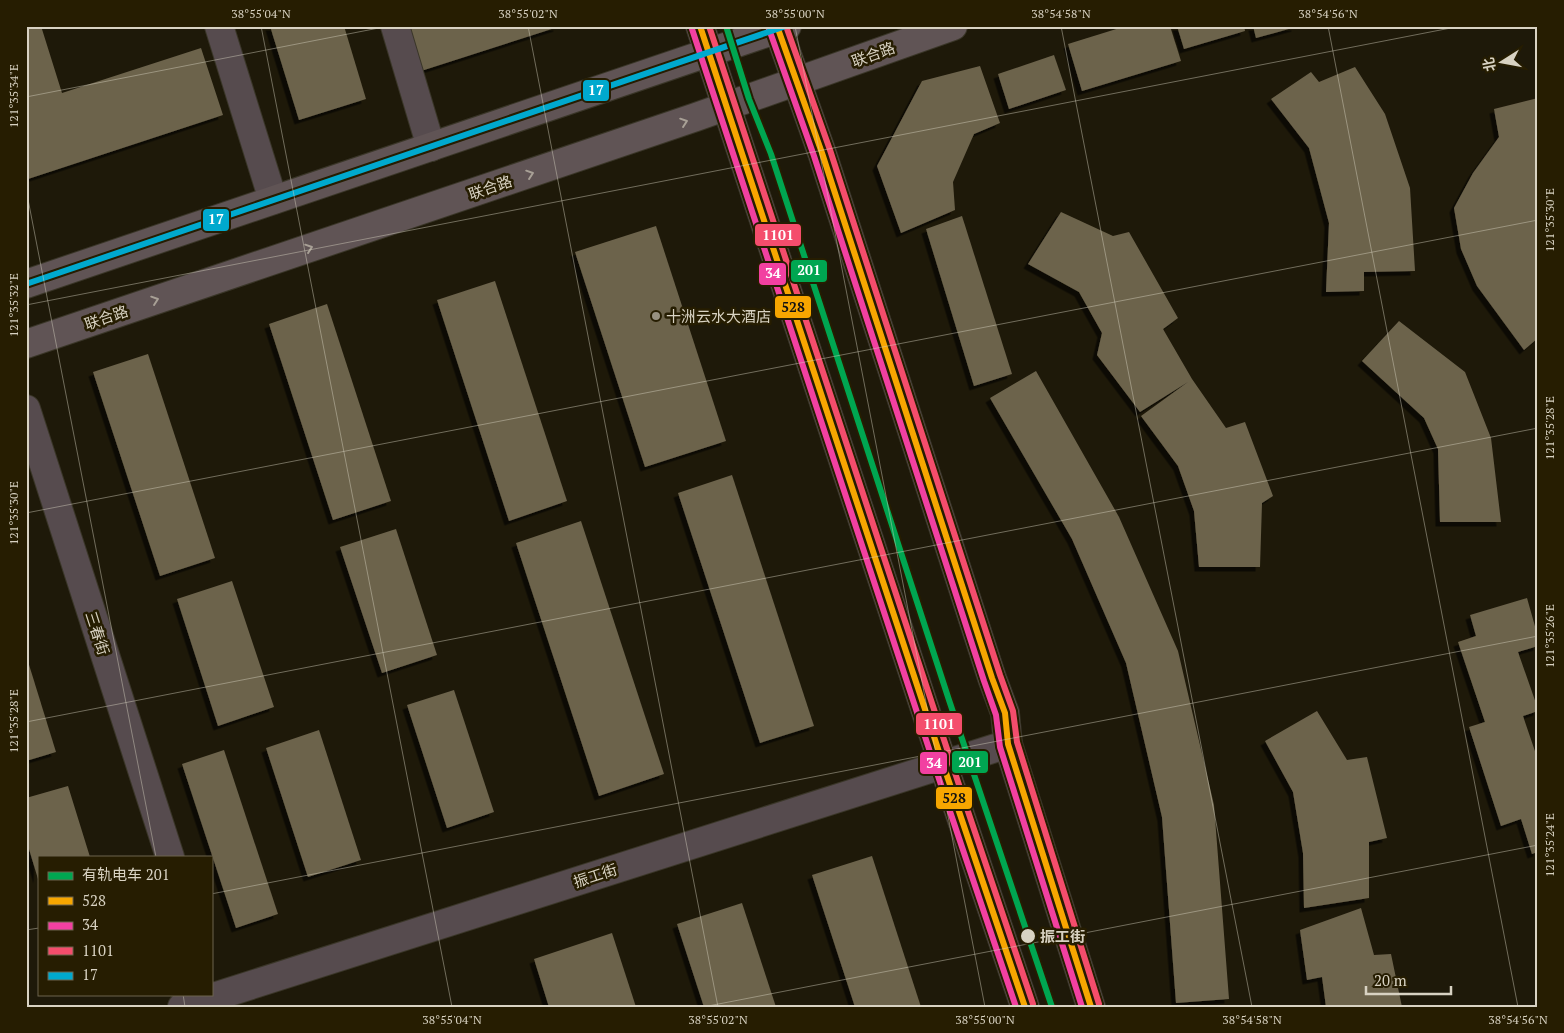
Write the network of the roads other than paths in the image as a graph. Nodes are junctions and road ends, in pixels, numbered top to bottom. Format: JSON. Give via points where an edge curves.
{"nodes":[{"id":1,"x":219,"y":26,"type":"edge"},
{"id":2,"x":395,"y":26,"type":"edge"},
{"id":3,"x":700,"y":26,"type":"edge"},
{"id":4,"x":953,"y":26,"type":"edge"},
{"id":5,"x":781,"y":27,"type":"edge"},
{"id":6,"x":708,"y":53,"type":"junction"},
{"id":7,"x":798,"y":82,"type":"junction"},
{"id":8,"x":726,"y":107,"type":"junction"},
{"id":9,"x":430,"y":147,"type":"junction"},
{"id":10,"x":273,"y":200,"type":"junction"},
{"id":11,"x":26,"y":284,"type":"edge"},
{"id":12,"x":26,"y":344,"type":"edge"},
{"id":13,"x":26,"y":409,"type":"edge"},
{"id":14,"x":1008,"y":744,"type":"junction"},
{"id":15,"x":943,"y":764,"type":"junction"},
{"id":16,"x":170,"y":856,"type":"edge"},
{"id":17,"x":215,"y":996,"type":"edge"},
{"id":18,"x":182,"y":1007,"type":"edge"},
{"id":19,"x":1025,"y":1007,"type":"edge"},
{"id":20,"x":1091,"y":1007,"type":"edge"}],
"edges":[{"from":1,"to":10,"type":"street"},
{"from":2,"to":9,"type":"street"},
{"from":3,"to":6,"type":"main road"},
{"from":4,"to":7,"type":"main road","name":"联合路"},
{"from":5,"to":6,"type":"main road"},
{"from":5,"to":7,"type":"main road"},
{"from":6,"to":8,"type":"main road"},
{"from":6,"to":9,"type":"main road"},
{"from":7,"to":8,"type":"main road","name":"联合路"},
{"from":7,"to":14,"type":"main road","via":[[1005,713]]},
{"from":12,"to":8,"type":"main road","name":"联合路","one_way":true},
{"from":8,"to":15,"type":"main road"},
{"from":9,"to":10,"type":"main road"},
{"from":10,"to":11,"type":"main road"},
{"from":13,"to":16,"type":"street","name":"三春街"},
{"from":14,"to":15,"type":"street","name":"振工街"},
{"from":14,"to":20,"type":"main road"},
{"from":15,"to":17,"type":"street","name":"振工街"},
{"from":15,"to":19,"type":"main road"},
{"from":17,"to":18,"type":"street","name":"振工街"}]}
